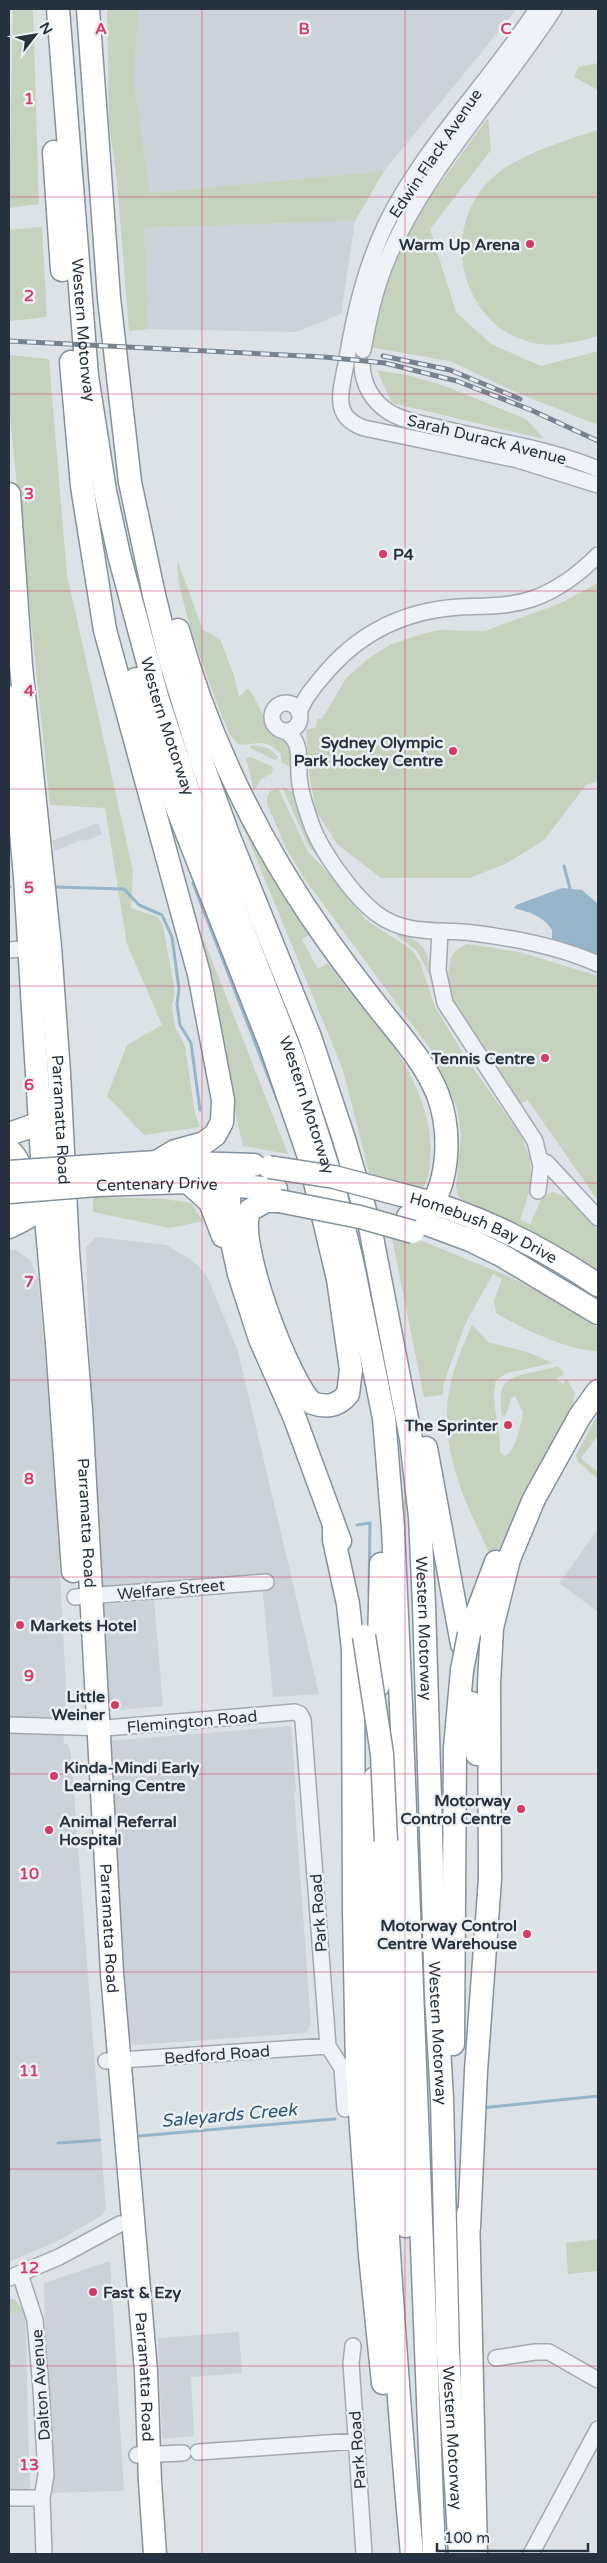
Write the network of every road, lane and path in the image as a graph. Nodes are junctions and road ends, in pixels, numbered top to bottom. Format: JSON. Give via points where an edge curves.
{"nodes":[{"id":1,"x":58,"y":9,"type":"edge"},
{"id":2,"x":88,"y":9,"type":"edge"},
{"id":3,"x":536,"y":9,"type":"edge"},
{"id":4,"x":554,"y":9,"type":"edge"},
{"id":5,"x":61,"y":69,"type":"junction"},
{"id":6,"x":364,"y":277,"type":"junction"},
{"id":7,"x":380,"y":282,"type":"junction"},
{"id":8,"x":363,"y":365,"type":"joint"},
{"id":9,"x":72,"y":374,"type":"junction"},
{"id":10,"x":119,"y":388,"type":"junction"},
{"id":11,"x":353,"y":424,"type":"joint"},
{"id":12,"x":598,"y":469,"type":"edge"},
{"id":13,"x":598,"y":485,"type":"edge"},
{"id":14,"x":9,"y":494,"type":"edge"},
{"id":15,"x":598,"y":556,"type":"edge"},
{"id":16,"x":9,"y":697,"type":"edge"},
{"id":17,"x":299,"y":710,"type":"junction"},
{"id":18,"x":285,"y":731,"type":"junction"},
{"id":19,"x":299,"y":775,"type":"junction"},
{"id":20,"x":20,"y":794,"type":"edge"},
{"id":21,"x":440,"y":931,"type":"junction"},
{"id":22,"x":29,"y":948,"type":"edge"},
{"id":23,"x":598,"y":964,"type":"edge"},
{"id":24,"x":39,"y":1121,"type":"junction"},
{"id":25,"x":9,"y":1135,"type":"edge"},
{"id":26,"x":41,"y":1144,"type":"junction"},
{"id":27,"x":9,"y":1150,"type":"edge"},
{"id":28,"x":541,"y":1160,"type":"junction"},
{"id":29,"x":157,"y":1162,"type":"junction"},
{"id":30,"x":244,"y":1164,"type":"junction"},
{"id":31,"x":65,"y":1169,"type":"junction"},
{"id":32,"x":9,"y":1172,"type":"edge"},
{"id":33,"x":96,"y":1175,"type":"junction"},
{"id":34,"x":188,"y":1182,"type":"junction"},
{"id":35,"x":230,"y":1185,"type":"junction"},
{"id":36,"x":9,"y":1192,"type":"edge"},
{"id":37,"x":538,"y":1192,"type":"dead end"},
{"id":38,"x":278,"y":1195,"type":"junction"},
{"id":39,"x":433,"y":1204,"type":"junction"},
{"id":40,"x":45,"y":1206,"type":"junction"},
{"id":41,"x":9,"y":1215,"type":"edge"},
{"id":42,"x":598,"y":1218,"type":"edge"},
{"id":43,"x":411,"y":1224,"type":"junction"},
{"id":44,"x":9,"y":1228,"type":"edge"},
{"id":45,"x":50,"y":1258,"type":"junction"},
{"id":46,"x":598,"y":1285,"type":"edge"},
{"id":47,"x":598,"y":1313,"type":"edge"},
{"id":48,"x":254,"y":1322,"type":"junction"},
{"id":49,"x":397,"y":1364,"type":"junction"},
{"id":50,"x":598,"y":1391,"type":"edge"},
{"id":51,"x":384,"y":1418,"type":"junction"},
{"id":52,"x":334,"y":1527,"type":"junction"},
{"id":53,"x":496,"y":1580,"type":"junction"},
{"id":54,"x":266,"y":1582,"type":"dead end"},
{"id":55,"x":82,"y":1596,"type":"junction"},
{"id":56,"x":466,"y":1639,"type":"junction"},
{"id":57,"x":472,"y":1704,"type":"dead end"},
{"id":58,"x":300,"y":1714,"type":"joint"},
{"id":59,"x":9,"y":1725,"type":"edge"},
{"id":60,"x":91,"y":1727,"type":"junction"},
{"id":61,"x":328,"y":2046,"type":"junction"},
{"id":62,"x":112,"y":2061,"type":"junction"},
{"id":63,"x":459,"y":2098,"type":"junction"},
{"id":64,"x":370,"y":2106,"type":"junction"},
{"id":65,"x":458,"y":2121,"type":"junction"},
{"id":66,"x":390,"y":2128,"type":"junction"},
{"id":67,"x":127,"y":2224,"type":"junction"},
{"id":68,"x":14,"y":2276,"type":"edge"},
{"id":69,"x":353,"y":2346,"type":"dead end"},
{"id":70,"x":496,"y":2358,"type":"dead end"},
{"id":71,"x":598,"y":2380,"type":"edge"},
{"id":72,"x":598,"y":2429,"type":"edge"},
{"id":73,"x":357,"y":2440,"type":"junction"},
{"id":74,"x":143,"y":2455,"type":"junction"},
{"id":75,"x":9,"y":2498,"type":"edge"},
{"id":76,"x":42,"y":2498,"type":"junction"},
{"id":77,"x":44,"y":2554,"type":"edge"},
{"id":78,"x":140,"y":2554,"type":"edge"},
{"id":79,"x":156,"y":2554,"type":"edge"},
{"id":80,"x":364,"y":2554,"type":"edge"},
{"id":81,"x":407,"y":2554,"type":"edge"},
{"id":82,"x":412,"y":2554,"type":"edge"},
{"id":83,"x":434,"y":2554,"type":"edge"},
{"id":84,"x":460,"y":2554,"type":"edge"},
{"id":85,"x":476,"y":2554,"type":"edge"},
{"id":86,"x":531,"y":2554,"type":"edge"}],
"edges":[{"from":1,"to":5,"type":"highway","name":"Western Motorway"},
{"from":2,"to":10,"type":"highway","name":"Western Motorway","via":[[102,224]]},
{"from":3,"to":6,"type":"street","name":"Edwin Flack Avenue","via":[[399,201]]},
{"from":4,"to":7,"type":"street","name":"Edwin Flack Avenue","via":[[414,206]]},
{"from":5,"to":9,"type":"highway","via":[[53,132],[55,189]]},
{"from":5,"to":51,"type":"highway","name":"Western Motorway","via":[[87,376],[105,491],[119,555],[158,700],[187,787],[292,1058],[333,1183]]},
{"from":6,"to":7,"type":"street"},
{"from":6,"to":11,"type":"street","name":"Edwin Flack Avenue","via":[[352,321],[341,395],[343,413]]},
{"from":7,"to":8,"type":"street","name":"Edwin Flack Avenue","via":[[370,312]]},
{"from":8,"to":12,"type":"street","name":"Sarah Durack Avenue","via":[[375,401],[401,418],[549,452]]},
{"from":9,"to":29,"type":"highway","via":[[82,486],[105,630],[199,974],[224,1108],[220,1128],[209,1140],[196,1147],[175,1151]]},
{"from":9,"to":38,"type":"highway","via":[[113,588],[160,763],[197,865],[290,1097],[325,1218],[338,1279],[351,1370],[348,1394],[335,1405],[324,1407],[312,1403],[302,1392],[279,1344],[248,1246],[247,1217],[252,1208]]},
{"from":10,"to":39,"type":"highway","via":[[185,656],[225,759],[259,830],[288,879],[343,963],[418,1059],[438,1096],[445,1126],[445,1154],[442,1183]]},
{"from":10,"to":49,"type":"highway","name":"Western Motorway","via":[[130,482],[170,660],[229,837],[310,1037],[334,1106],[370,1227]]},
{"from":11,"to":13,"type":"street","name":"Sarah Durack Avenue","via":[[518,460]]},
{"from":14,"to":20,"type":"highway","name":"Parramatta Road","via":[[21,666]]},
{"from":15,"to":17,"type":"street","via":[[560,587],[531,599],[498,606],[425,611],[398,619],[372,632],[349,649],[323,676]]},
{"from":16,"to":20,"type":"highway","name":"Parramatta Road"},
{"from":17,"to":18,"type":"street","via":[[293,729]]},
{"from":17,"to":18,"type":"street","via":[[281,704],[273,712],[274,724]]},
{"from":17,"to":19,"type":"street","via":[[305,756]]},
{"from":18,"to":19,"type":"street","via":[[293,736],[298,746]]},
{"from":19,"to":21,"type":"street","via":[[310,821],[320,843],[367,905],[395,924],[417,930]]},
{"from":20,"to":22,"type":"highway","name":"Parramatta Road"},
{"from":21,"to":23,"type":"street","via":[[475,933],[538,945]]},
{"from":21,"to":28,"type":"street","via":[[438,970],[446,1002],[532,1134]]},
{"from":22,"to":24,"type":"highway","name":"Parramatta Road"},
{"from":22,"to":31,"type":"highway","name":"Parramatta Road"},
{"from":24,"to":25,"type":"highway"},
{"from":24,"to":26,"type":"highway","name":"Parramatta Road"},
{"from":25,"to":26,"type":"highway"},
{"from":26,"to":31,"type":"highway"},
{"from":26,"to":40,"type":"highway","name":"Parramatta Road"},
{"from":27,"to":41,"type":"highway","via":[[19,1165],[22,1180],[20,1201]]},
{"from":28,"to":37,"type":"street"},
{"from":28,"to":42,"type":"street"},
{"from":29,"to":30,"type":"highway","name":"Centenary Drive"},
{"from":29,"to":33,"type":"highway","name":"Centenary Drive"},
{"from":30,"to":35,"type":"highway"},
{"from":30,"to":39,"type":"highway","name":"Homebush Bay Drive","bridge":true,"via":[[334,1177]]},
{"from":31,"to":40,"type":"highway"},
{"from":31,"to":55,"type":"highway","name":"Parramatta Road"},
{"from":32,"to":33,"type":"highway","name":"Centenary Drive","bridge":true},
{"from":33,"to":34,"type":"highway","name":"Centenary Drive"},
{"from":33,"to":36,"type":"highway","name":"Centenary Drive","bridge":true},
{"from":34,"to":35,"type":"highway","name":"Centenary Drive"},
{"from":34,"to":48,"type":"highway","via":[[206,1197],[217,1216],[232,1275]]},
{"from":35,"to":38,"type":"highway","name":"Centenary Drive"},
{"from":35,"to":48,"type":"highway","via":[[230,1233]]},
{"from":38,"to":43,"type":"highway","name":"Homebush Bay Drive","via":[[340,1200]]},
{"from":39,"to":43,"type":"highway"},
{"from":39,"to":46,"type":"highway","name":"Homebush Bay Drive","via":[[514,1237]]},
{"from":40,"to":44,"type":"highway"},
{"from":40,"to":45,"type":"highway","name":"Parramatta Road"},
{"from":43,"to":47,"type":"highway","name":"Homebush Bay Drive","via":[[470,1240],[501,1254]]},
{"from":44,"to":45,"type":"highway","via":[[32,1237]]},
{"from":45,"to":55,"type":"highway","name":"Parramatta Road"},
{"from":48,"to":52,"type":"highway","via":[[294,1416]]},
{"from":49,"to":56,"type":"highway","name":"Western Motorway","via":[[417,1400]]},
{"from":49,"to":63,"type":"highway","name":"Western Motorway","via":[[411,1439],[420,1517]]},
{"from":50,"to":53,"type":"highway","via":[[580,1416],[534,1499]]},
{"from":51,"to":64,"type":"highway","name":"Western Motorway","via":[[378,1483],[380,1616],[371,1896]]},
{"from":51,"to":66,"type":"highway","name":"Western Motorway","via":[[393,1528],[418,2102]]},
{"from":52,"to":64,"type":"highway","via":[[353,1650],[354,1982]]},
{"from":52,"to":64,"type":"highway","bridge":true,"via":[[340,1538],[364,1636],[382,1754],[386,1841]]},
{"from":53,"to":56,"type":"highway"},
{"from":53,"to":63,"type":"highway","via":[[490,1653],[490,1879]]},
{"from":54,"to":55,"type":"street","name":"Welfare Street"},
{"from":55,"to":60,"type":"highway","name":"Parramatta Road"},
{"from":56,"to":63,"type":"highway","bridge":true,"via":[[455,1748]]},
{"from":57,"to":63,"type":"highway","name":"Western Motorway","via":[[477,1757],[478,1842]]},
{"from":58,"to":60,"type":"street","name":"Flemington Road"},
{"from":58,"to":61,"type":"street","name":"Park Road"},
{"from":59,"to":60,"type":"street","name":"Flemington Road"},
{"from":60,"to":62,"type":"highway","name":"Parramatta Road"},
{"from":61,"to":62,"type":"street","name":"Bedford Road"},
{"from":61,"to":64,"type":"street","name":"Park Road"},
{"from":62,"to":67,"type":"highway","name":"Parramatta Road"},
{"from":63,"to":65,"type":"highway"},
{"from":64,"to":66,"type":"highway","name":"Western Motorway"},
{"from":65,"to":84,"type":"highway","name":"Western Motorway","via":[[443,2151],[448,2352]]},
{"from":65,"to":85,"type":"highway","name":"Western Motorway","via":[[469,2227]]},
{"from":66,"to":81,"type":"highway","via":[[376,2325]]},
{"from":66,"to":82,"type":"highway","name":"Western Motorway","via":[[398,2403]]},
{"from":66,"to":83,"type":"highway","name":"Western Motorway","via":[[424,2300]]},
{"from":67,"to":68,"type":"street"},
{"from":67,"to":74,"type":"highway","name":"Parramatta Road","via":[[146,2371]]},
{"from":68,"to":76,"type":"street","name":"Dalton Avenue","via":[[35,2320],[46,2475]]},
{"from":69,"to":73,"type":"street","name":"Park Road","via":[[351,2363]]},
{"from":70,"to":71,"type":"street","via":[[549,2352]]},
{"from":72,"to":86,"type":"street"},
{"from":73,"to":74,"type":"street"},
{"from":73,"to":80,"type":"street","name":"Park Road"},
{"from":74,"to":78,"type":"highway","name":"Parramatta Road"},
{"from":74,"to":79,"type":"highway","name":"Parramatta Road"},
{"from":75,"to":76,"type":"street"},
{"from":76,"to":77,"type":"street","name":"Dalton Avenue"}]}
